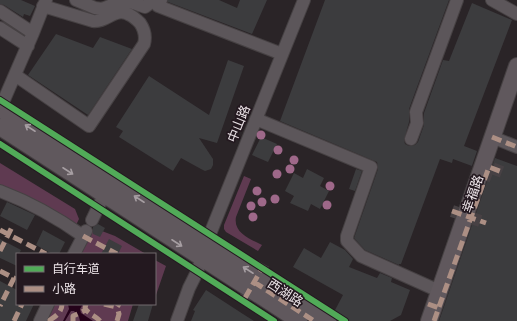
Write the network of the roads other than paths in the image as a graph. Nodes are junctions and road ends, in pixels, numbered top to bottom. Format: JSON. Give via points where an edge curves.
{"nodes":[{"id":1,"x":76,"y":0,"type":"edge"},
{"id":2,"x":151,"y":0,"type":"edge"},
{"id":3,"x":161,"y":0,"type":"edge"},
{"id":4,"x":304,"y":0,"type":"edge"},
{"id":5,"x":457,"y":0,"type":"edge"},
{"id":6,"x":492,"y":0,"type":"edge"},
{"id":7,"x":45,"y":3,"type":"edge"},
{"id":8,"x":0,"y":11,"type":"edge"},
{"id":9,"x":517,"y":14,"type":"edge"},
{"id":10,"x":0,"y":28,"type":"edge"},
{"id":11,"x":33,"y":33,"type":"junction"},
{"id":12,"x":28,"y":46,"type":"junction"},
{"id":13,"x":282,"y":54,"type":"junction"},
{"id":14,"x":517,"y":66,"type":"edge"},
{"id":15,"x":15,"y":75,"type":"junction"},
{"id":16,"x":517,"y":97,"type":"edge"},
{"id":17,"x":0,"y":108,"type":"edge"},
{"id":18,"x":256,"y":119,"type":"junction"},
{"id":19,"x":0,"y":127,"type":"edge"},
{"id":20,"x":411,"y":139,"type":"dead end"},
{"id":21,"x":497,"y":139,"type":"junction"},
{"id":22,"x":517,"y":147,"type":"edge"},
{"id":23,"x":0,"y":191,"type":"edge"},
{"id":24,"x":104,"y":195,"type":"junction"},
{"id":25,"x":92,"y":220,"type":"dead end"},
{"id":26,"x":207,"y":243,"type":"junction"},
{"id":27,"x":75,"y":253,"type":"edge"},
{"id":28,"x":202,"y":259,"type":"junction"},
{"id":29,"x":439,"y":291,"type":"junction"},
{"id":30,"x":48,"y":305,"type":"edge"},
{"id":31,"x":432,"y":320,"type":"edge"},
{"id":32,"x":40,"y":321,"type":"edge"},
{"id":33,"x":177,"y":321,"type":"edge"},
{"id":34,"x":299,"y":321,"type":"edge"},
{"id":35,"x":328,"y":321,"type":"edge"}],
"edges":[{"from":1,"to":2,"type":"street","via":[[102,9],[122,2],[146,7]]},
{"from":3,"to":13,"type":"street","via":[[158,6]]},
{"from":4,"to":13,"type":"street","name":"中山路"},
{"from":5,"to":20,"type":"street","via":[[416,112],[417,123]]},
{"from":6,"to":9,"type":"street"},
{"from":7,"to":11,"type":"street"},
{"from":7,"to":15,"type":"street","via":[[93,22],[116,12],[124,12],[140,24],[144,32],[144,44],[89,126]]},
{"from":8,"to":11,"type":"street"},
{"from":10,"to":12,"type":"street"},
{"from":11,"to":12,"type":"street"},
{"from":12,"to":15,"type":"street"},
{"from":13,"to":18,"type":"street","name":"中山路"},
{"from":14,"to":21,"type":"main road","name":"幸福路"},
{"from":15,"to":17,"type":"street"},
{"from":16,"to":21,"type":"main road","name":"幸福路"},
{"from":26,"to":17,"type":"main road","name":"西湖路","one_way":true},
{"from":18,"to":26,"type":"street","name":"中山路"},
{"from":18,"to":29,"type":"street","via":[[371,167],[347,241],[361,256]]},
{"from":19,"to":24,"type":"main road","name":"西湖路","one_way":true},
{"from":21,"to":22,"type":"street"},
{"from":21,"to":29,"type":"main road","name":"幸福路"},
{"from":21,"to":31,"type":"main road","name":"幸福路"},
{"from":23,"to":27,"type":"street","via":[[85,234]]},
{"from":24,"to":25,"type":"street"},
{"from":24,"to":28,"type":"main road","name":"西湖路","one_way":true},
{"from":26,"to":28,"type":"street","name":"中山路"},
{"from":35,"to":26,"type":"main road","name":"西湖路","one_way":true},
{"from":28,"to":33,"type":"street","name":"中山路"},
{"from":28,"to":34,"type":"main road","name":"西湖路"},
{"from":29,"to":31,"type":"main road","name":"幸福路"},
{"from":30,"to":32,"type":"street"}]}
